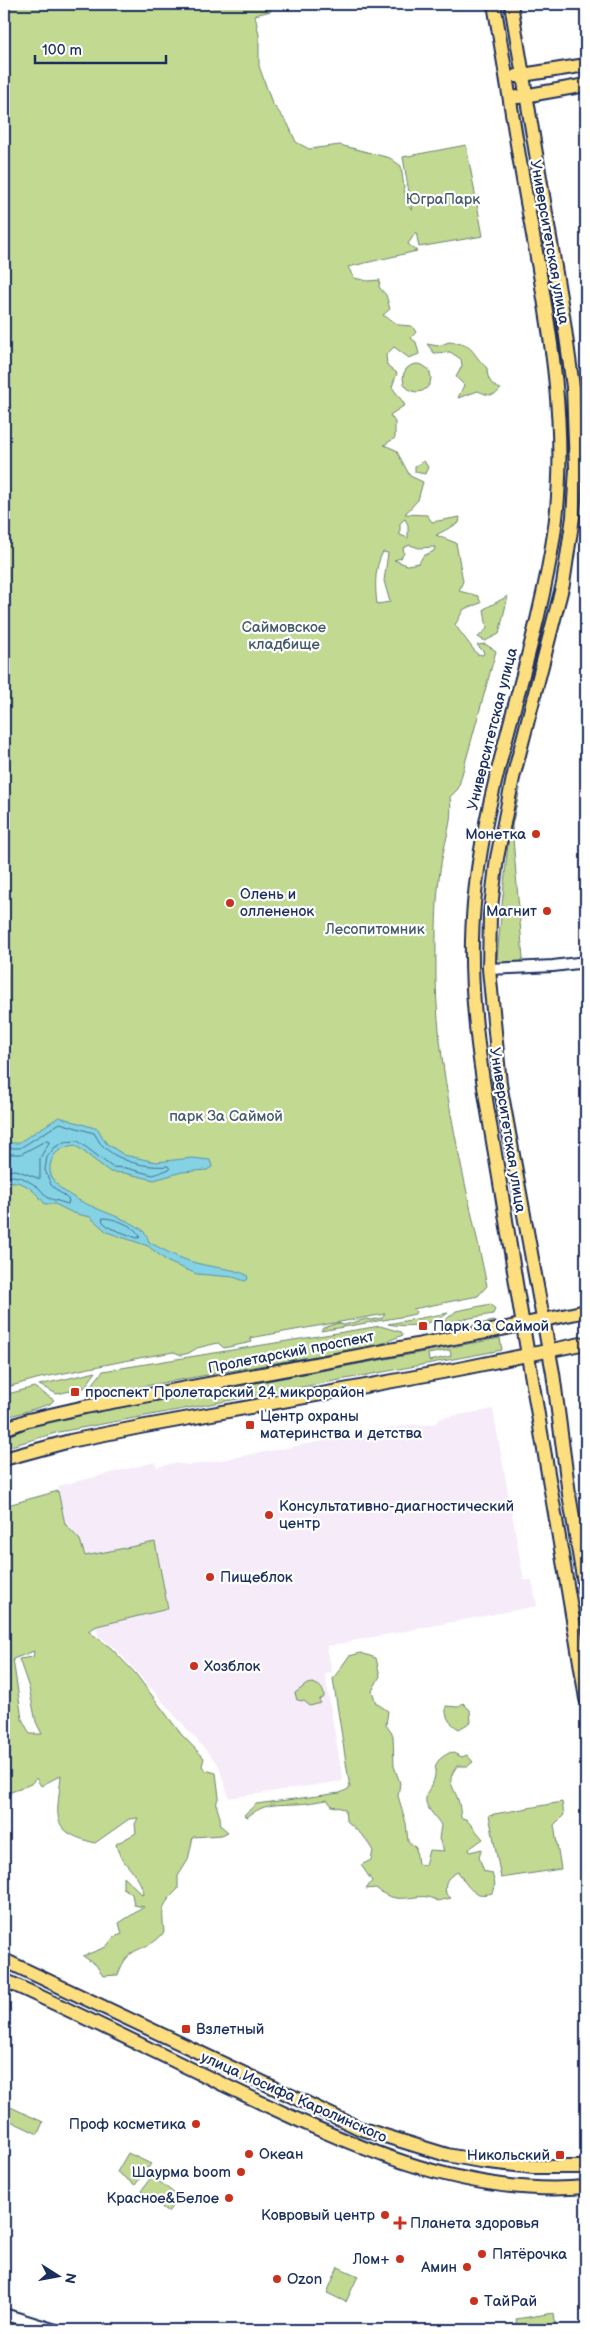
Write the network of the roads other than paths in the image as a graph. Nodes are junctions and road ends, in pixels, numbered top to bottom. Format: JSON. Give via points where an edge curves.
{"nodes":[{"id":1,"x":511,"y":6,"type":"edge"},
{"id":2,"x":494,"y":8,"type":"edge"},
{"id":3,"x":586,"y":65,"type":"edge"},
{"id":4,"x":523,"y":74,"type":"junction"},
{"id":5,"x":506,"y":78,"type":"junction"},
{"id":6,"x":586,"y":85,"type":"edge"},
{"id":7,"x":527,"y":96,"type":"junction"},
{"id":8,"x":508,"y":98,"type":"junction"},
{"id":9,"x":581,"y":424,"type":"edge"},
{"id":10,"x":586,"y":962,"type":"edge"},
{"id":11,"x":489,"y":969,"type":"junction"},
{"id":12,"x":586,"y":1311,"type":"edge"},
{"id":13,"x":542,"y":1320,"type":"junction"},
{"id":14,"x":523,"y":1325,"type":"junction"},
{"id":15,"x":586,"y":1344,"type":"edge"},
{"id":16,"x":548,"y":1350,"type":"junction"},
{"id":17,"x":528,"y":1355,"type":"junction"},
{"id":18,"x":4,"y":1429,"type":"edge"},
{"id":19,"x":4,"y":1460,"type":"edge"},
{"id":20,"x":586,"y":1595,"type":"edge"},
{"id":21,"x":586,"y":1699,"type":"edge"},
{"id":22,"x":4,"y":1960,"type":"edge"},
{"id":23,"x":4,"y":1980,"type":"edge"},
{"id":24,"x":586,"y":2167,"type":"edge"},
{"id":25,"x":586,"y":2187,"type":"edge"},
{"id":26,"x":4,"y":2314,"type":"edge"},
{"id":27,"x":56,"y":2330,"type":"edge"}],
"edges":[{"from":1,"to":4,"type":"main road","name":"Университетская улица"},
{"from":2,"to":5,"type":"main road","name":"Университетская улица"},
{"from":3,"to":4,"type":"main road"},
{"from":4,"to":5,"type":"main road"},
{"from":4,"to":7,"type":"main road","name":"Университетская улица"},
{"from":5,"to":8,"type":"main road","name":"Университетская улица"},
{"from":6,"to":7,"type":"main road"},
{"from":7,"to":8,"type":"main road"},
{"from":7,"to":9,"type":"main road","name":"Университетская улица"},
{"from":8,"to":14,"type":"main road","name":"Университетская улица","via":[[553,358],[560,468],[554,533],[541,600],[488,808],[472,930],[477,1031]]},
{"from":9,"to":11,"type":"main road","name":"Университетская улица","via":[[570,546],[497,858],[490,915]]},
{"from":10,"to":11,"type":"street"},
{"from":11,"to":13,"type":"main road","name":"Университетская улица","via":[[500,1084]]},
{"from":12,"to":13,"type":"main road","name":"Пролетарский проспект"},
{"from":13,"to":14,"type":"main road","name":"Пролетарский проспект"},
{"from":13,"to":16,"type":"main road","name":"Университетская улица"},
{"from":14,"to":17,"type":"main road","name":"Университетская улица"},
{"from":14,"to":18,"type":"main road","name":"Пролетарский проспект","via":[[85,1407]]},
{"from":15,"to":16,"type":"main road"},
{"from":16,"to":17,"type":"main road"},
{"from":16,"to":20,"type":"main road","name":"Университетская улица"},
{"from":17,"to":19,"type":"main road","via":[[123,1430]]},
{"from":17,"to":21,"type":"main road","name":"Университетская улица"},
{"from":22,"to":24,"type":"main road","name":"улица Иосифа Каролинского","via":[[359,2128],[472,2160],[534,2167]]},
{"from":23,"to":25,"type":"main road","name":"улица Иосифа Каролинского","via":[[295,2119],[366,2149],[472,2180],[532,2187]]},
{"from":26,"to":27,"type":"street"}]}
